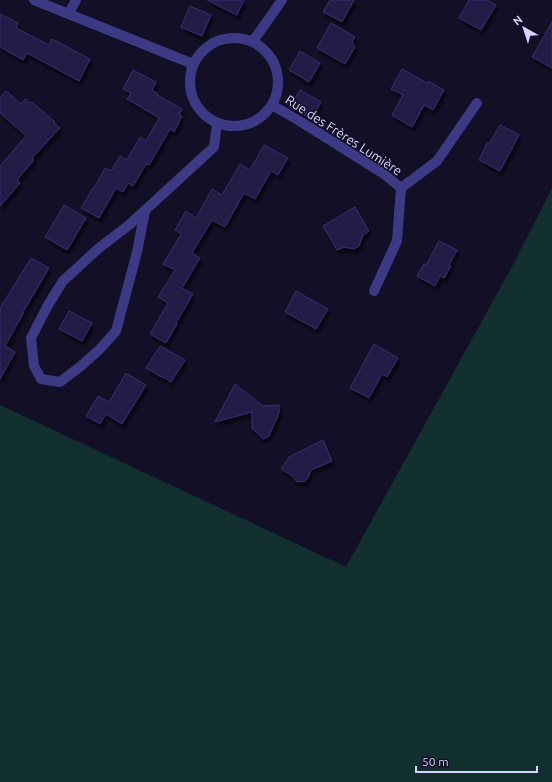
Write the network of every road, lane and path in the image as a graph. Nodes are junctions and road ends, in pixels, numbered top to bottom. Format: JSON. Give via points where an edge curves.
{"nodes":[{"id":1,"x":34,"y":0,"type":"edge"},
{"id":2,"x":76,"y":0,"type":"edge"},
{"id":3,"x":282,"y":0,"type":"edge"},
{"id":4,"x":69,"y":13,"type":"junction"},
{"id":5,"x":252,"y":41,"type":"junction"},
{"id":6,"x":193,"y":64,"type":"junction"},
{"id":7,"x":477,"y":103,"type":"dead end"},
{"id":8,"x":272,"y":105,"type":"junction"},
{"id":9,"x":217,"y":123,"type":"junction"},
{"id":10,"x":401,"y":188,"type":"junction"},
{"id":11,"x":145,"y":211,"type":"junction"},
{"id":12,"x":374,"y":291,"type":"dead end"}],
"edges":[{"from":1,"to":4,"type":"street"},
{"from":2,"to":4,"type":"street"},
{"from":3,"to":5,"type":"street"},
{"from":4,"to":6,"type":"street"},
{"from":5,"to":6,"type":"street","via":[[236,37],[220,39],[202,51]]},
{"from":5,"to":8,"type":"street","via":[[273,59],[278,74],[278,91]]},
{"from":6,"to":9,"type":"street","via":[[189,84],[195,104],[204,116]]},
{"from":7,"to":10,"type":"street","via":[[437,161]]},
{"from":8,"to":9,"type":"street","via":[[264,115],[251,123],[232,127]]},
{"from":8,"to":10,"type":"street","name":"Rue des Frères Lumière","via":[[384,174]]},
{"from":9,"to":11,"type":"street","via":[[214,147]]},
{"from":10,"to":12,"type":"street","via":[[397,241]]},
{"from":11,"to":11,"type":"street","via":[[99,248],[64,281],[48,305],[31,338],[34,366],[41,379],[60,382],[100,349],[116,331]]}]}
